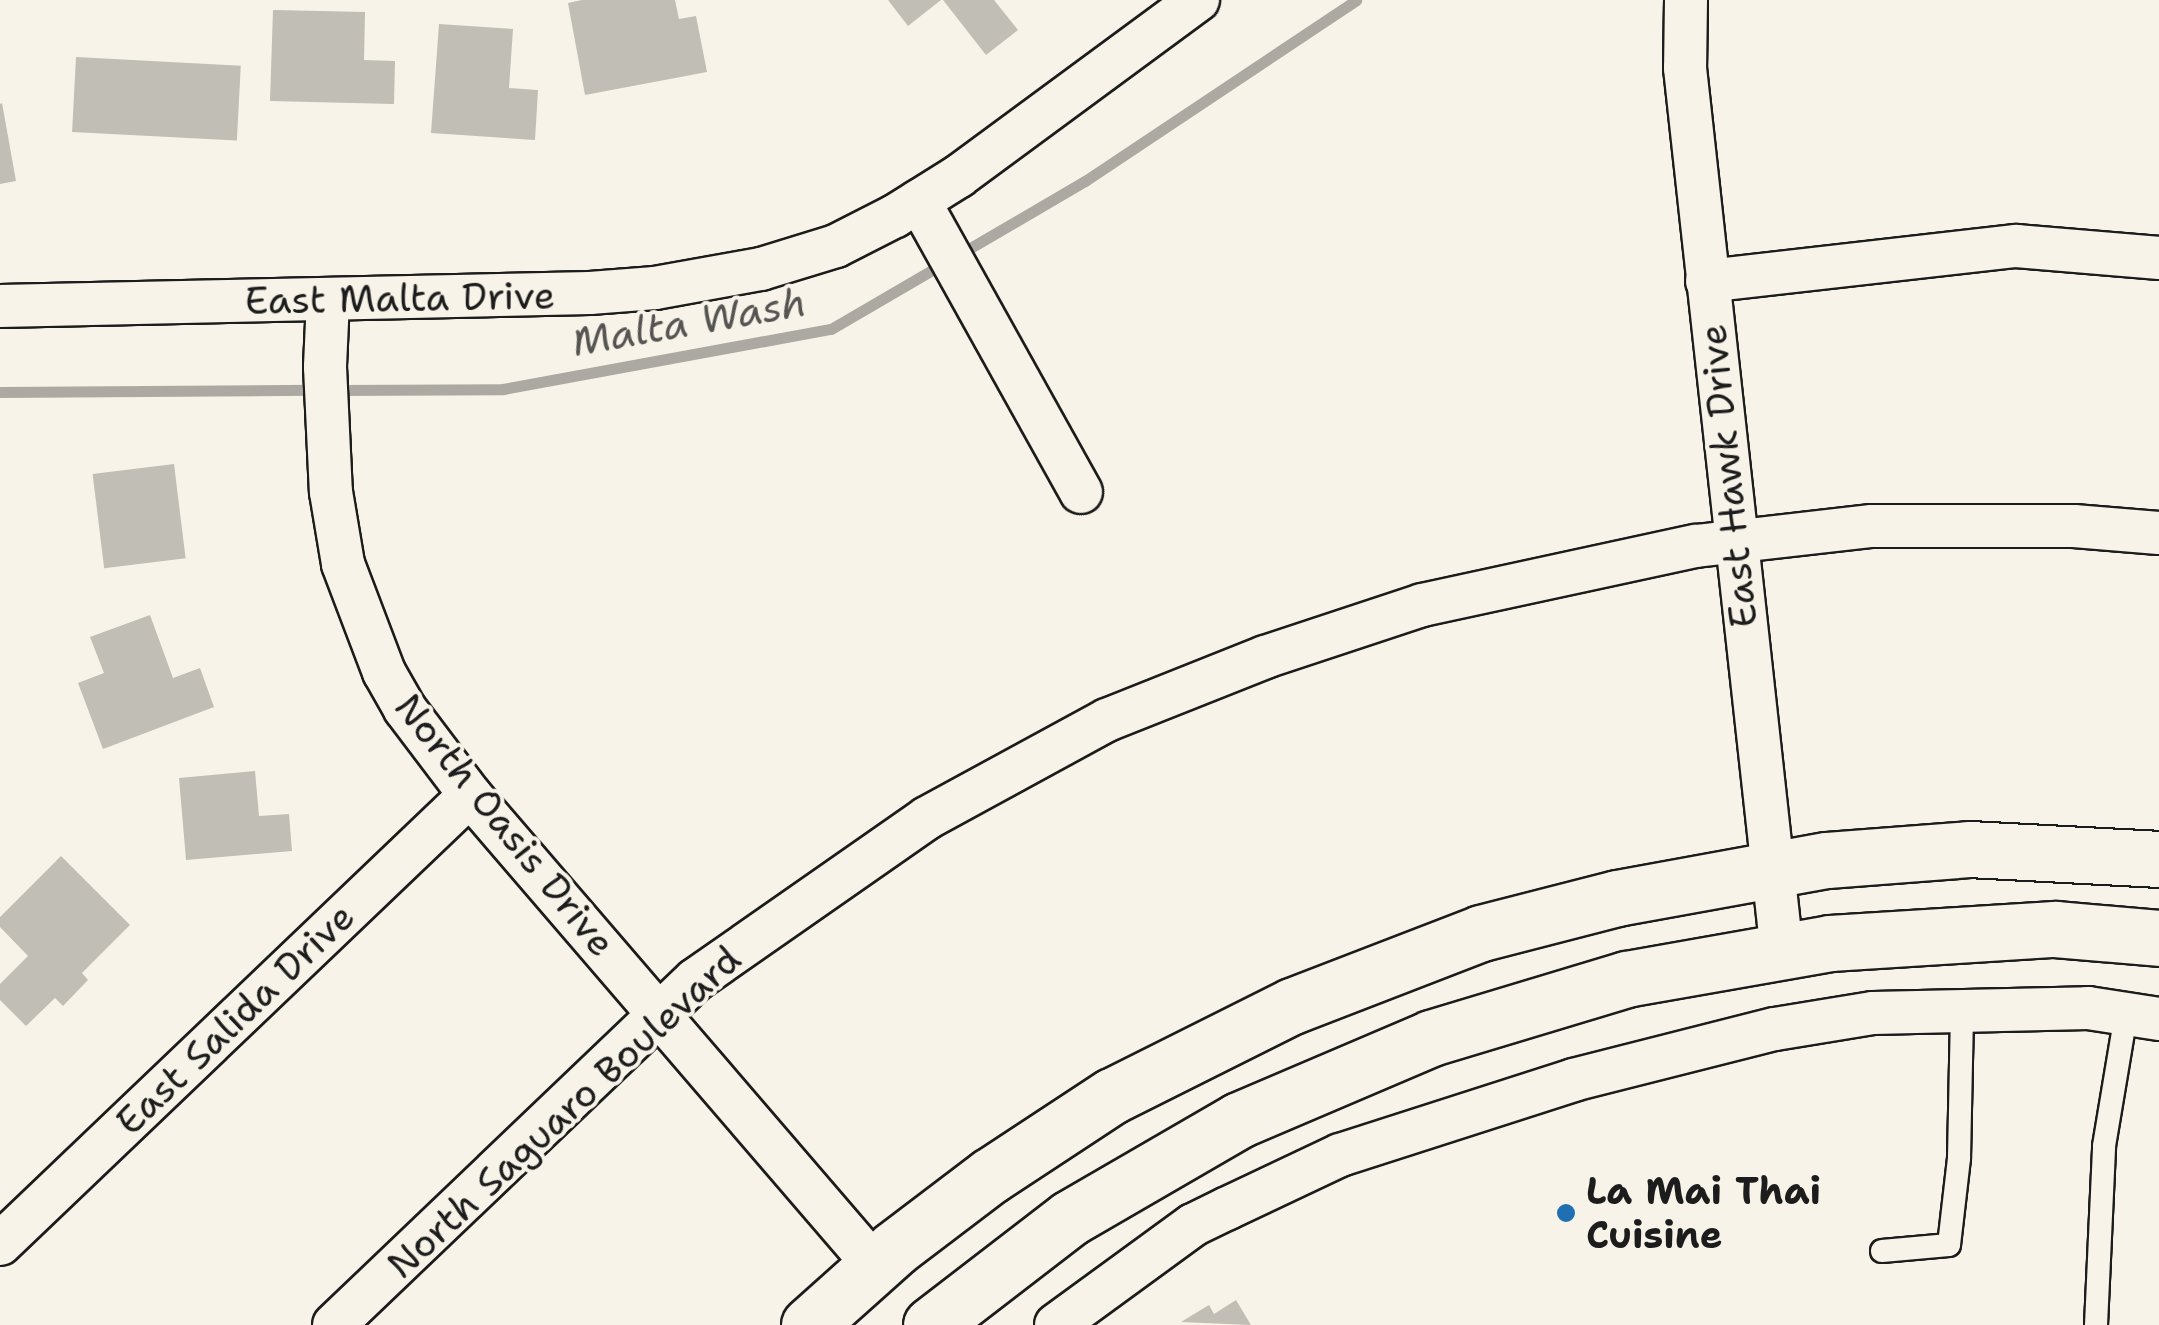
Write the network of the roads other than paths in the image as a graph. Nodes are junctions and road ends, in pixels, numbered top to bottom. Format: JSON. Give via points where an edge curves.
{"nodes":[{"id":1,"x":1198,"y":0,"type":"edge"},
{"id":2,"x":1686,"y":0,"type":"edge"},
{"id":3,"x":920,"y":201,"type":"junction"},
{"id":4,"x":2159,"y":258,"type":"edge"},
{"id":5,"x":1707,"y":282,"type":"junction"},
{"id":6,"x":328,"y":300,"type":"junction"},
{"id":7,"x":0,"y":306,"type":"edge"},
{"id":8,"x":1080,"y":492,"type":"dead end"},
{"id":9,"x":2159,"y":532,"type":"edge"},
{"id":10,"x":1734,"y":541,"type":"junction"},
{"id":11,"x":470,"y":795,"type":"junction"},
{"id":12,"x":2159,"y":858,"type":"edge"},
{"id":13,"x":1772,"y":870,"type":"junction"},
{"id":14,"x":2159,"y":938,"type":"edge"},
{"id":15,"x":1782,"y":952,"type":"junction"},
{"id":16,"x":1962,"y":1009,"type":"junction"},
{"id":17,"x":660,"y":1013,"type":"junction"},
{"id":18,"x":2142,"y":1016,"type":"edge"},
{"id":19,"x":0,"y":1244,"type":"edge"},
{"id":20,"x":1882,"y":1251,"type":"dead end"},
{"id":21,"x":875,"y":1266,"type":"junction"},
{"id":22,"x":334,"y":1325,"type":"edge"},
{"id":23,"x":810,"y":1325,"type":"edge"},
{"id":24,"x":930,"y":1325,"type":"edge"},
{"id":25,"x":1056,"y":1325,"type":"edge"},
{"id":26,"x":2096,"y":1325,"type":"edge"}],
"edges":[{"from":1,"to":3,"type":"street","name":"East Malta Drive"},
{"from":2,"to":5,"type":"street","name":"East Hawk Drive","via":[[1685,68]]},
{"from":3,"to":6,"type":"street","name":"East Malta Drive","via":[[836,246],[710,280],[590,292]]},
{"from":3,"to":8,"type":"street"},
{"from":4,"to":5,"type":"street","via":[[2016,246]]},
{"from":5,"to":10,"type":"street","name":"East Hawk Drive"},
{"from":6,"to":7,"type":"street","name":"East Malta Drive"},
{"from":6,"to":11,"type":"street","name":"North Oasis Drive","via":[[330,492],[343,564],[384,672]]},
{"from":9,"to":10,"type":"street","name":"North Saguaro Boulevard","via":[[1872,526]]},
{"from":10,"to":13,"type":"street","name":"East Hawk Drive"},
{"from":10,"to":17,"type":"street","name":"North Saguaro Boulevard","via":[[1422,605],[1106,720],[926,818],[696,980]]},
{"from":11,"to":17,"type":"street","name":"North Oasis Drive"},
{"from":11,"to":19,"type":"street","name":"East Salida Drive"},
{"from":12,"to":13,"type":"main road","via":[[1969,849]]},
{"from":13,"to":15,"type":"street","name":"East Hawk Drive"},
{"from":13,"to":21,"type":"main road","via":[[1617,898],[1481,933],[1292,1006],[1112,1096],[990,1176]]},
{"from":14,"to":15,"type":"main road","via":[[2055,929]]},
{"from":15,"to":24,"type":"main road","via":[[1626,979],[1431,1038],[1239,1120],[1070,1218]]},
{"from":16,"to":18,"type":"street","via":[[2088,1008]]},
{"from":16,"to":20,"type":"lane","via":[[1960,1158],[1948,1245]]},
{"from":16,"to":25,"type":"street","via":[[1873,1013],[1775,1029],[1479,1107],[1340,1155],[1193,1225]]},
{"from":17,"to":21,"type":"street","name":"North Oasis Drive"},
{"from":17,"to":22,"type":"street","name":"North Saguaro Boulevard"},
{"from":18,"to":26,"type":"lane","via":[[2104,1146]]},
{"from":21,"to":23,"type":"main road"}]}
